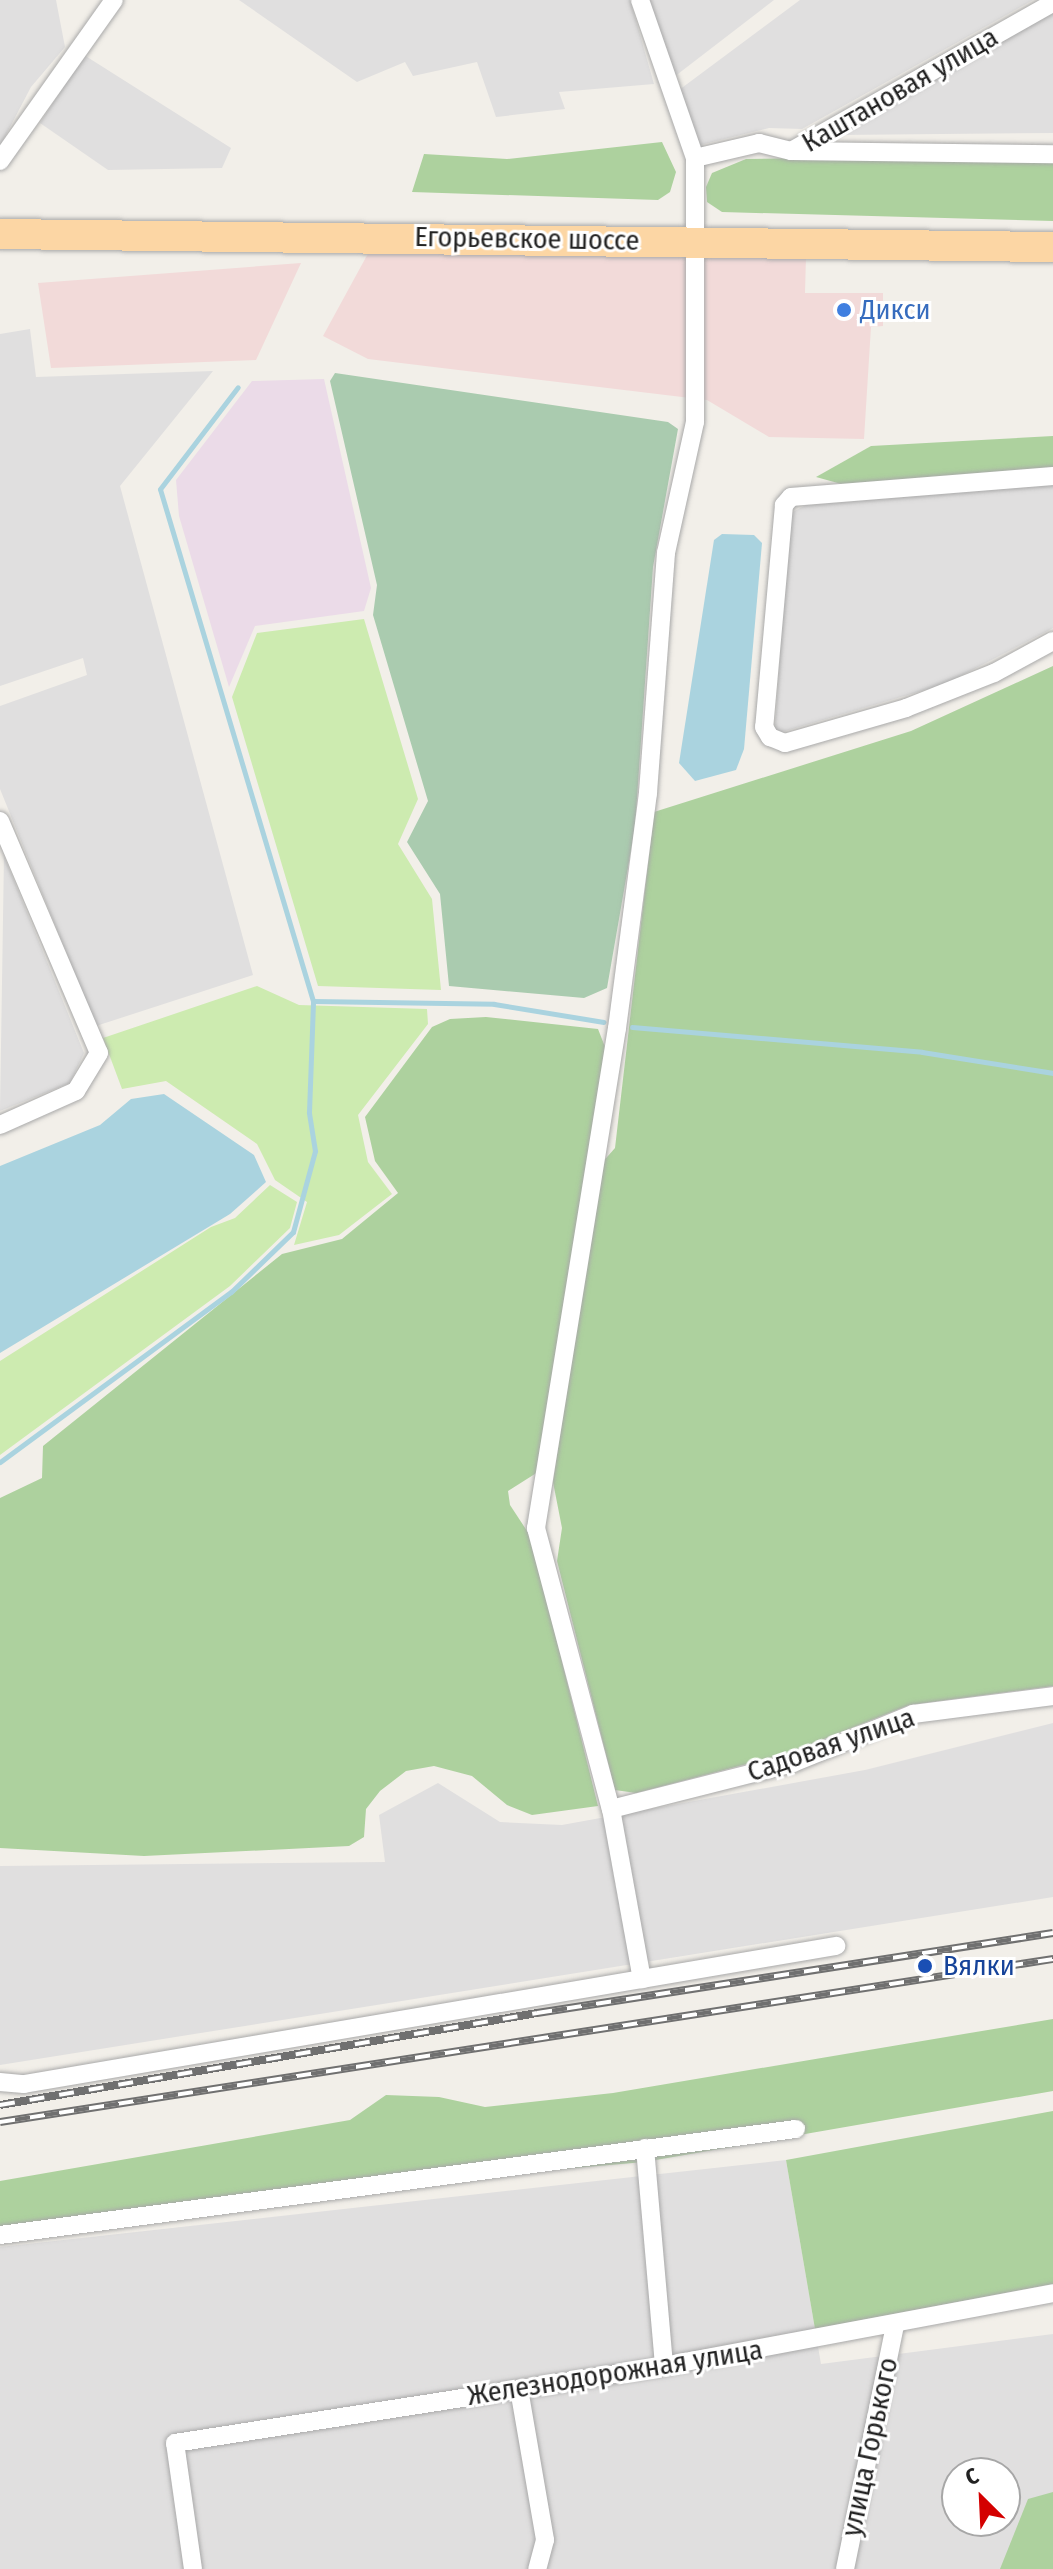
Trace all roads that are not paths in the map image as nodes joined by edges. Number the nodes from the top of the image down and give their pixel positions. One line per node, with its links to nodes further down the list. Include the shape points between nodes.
1 (114, 0): 7 (street)
2 (640, 0): 6 (street)
3 (1053, 3): 4 (street, Каштановая улица)
4 (791, 151): 5 (street); 6 (street, Каштановая улица, via 759,143)
5 (1053, 154)
6 (695, 158): 9 (street)
7 (0, 161)
8 (0, 234): 9 (main road, Егорьевское шоссе)
9 (698, 241): 10 (main road, Егорьевское шоссе); 17 (street, via 695,422 666,553 648,793 617,1028 536,1528)
10 (1053, 247)
11 (1053, 476): 12 (street, via 791,497 784,505 764,727 770,737 785,743 906,708 994,673)
12 (1053, 641)
13 (0, 821): 14 (street)
14 (4, 843): 15 (street, via 99,1053 76,1091)
15 (0, 1125)
16 (1053, 1696): 17 (street, Садовая улица, via 913,1714 793,1763)
17 (611, 1809): 19 (street)
18 (836, 1946): 19 (street)
19 (642, 1979): 20 (street, via 24,2084)
20 (0, 2082)
21 (796, 2129): 22 (street)
22 (645, 2148): 23 (street, via 153,2219); 26 (street)
23 (0, 2235)
24 (1053, 2293): 25 (street, Железнодорожная улица)
25 (895, 2325): 26 (street, Железнодорожная улица); 30 (street, улица Горького)
26 (664, 2366): 27 (street, Железнодорожная улица)
27 (519, 2389): 28 (street, Железнодорожная улица, via 175,2443); 29 (street, via 545,2540)
28 (193, 2569)
29 (537, 2569)
30 (845, 2569)

